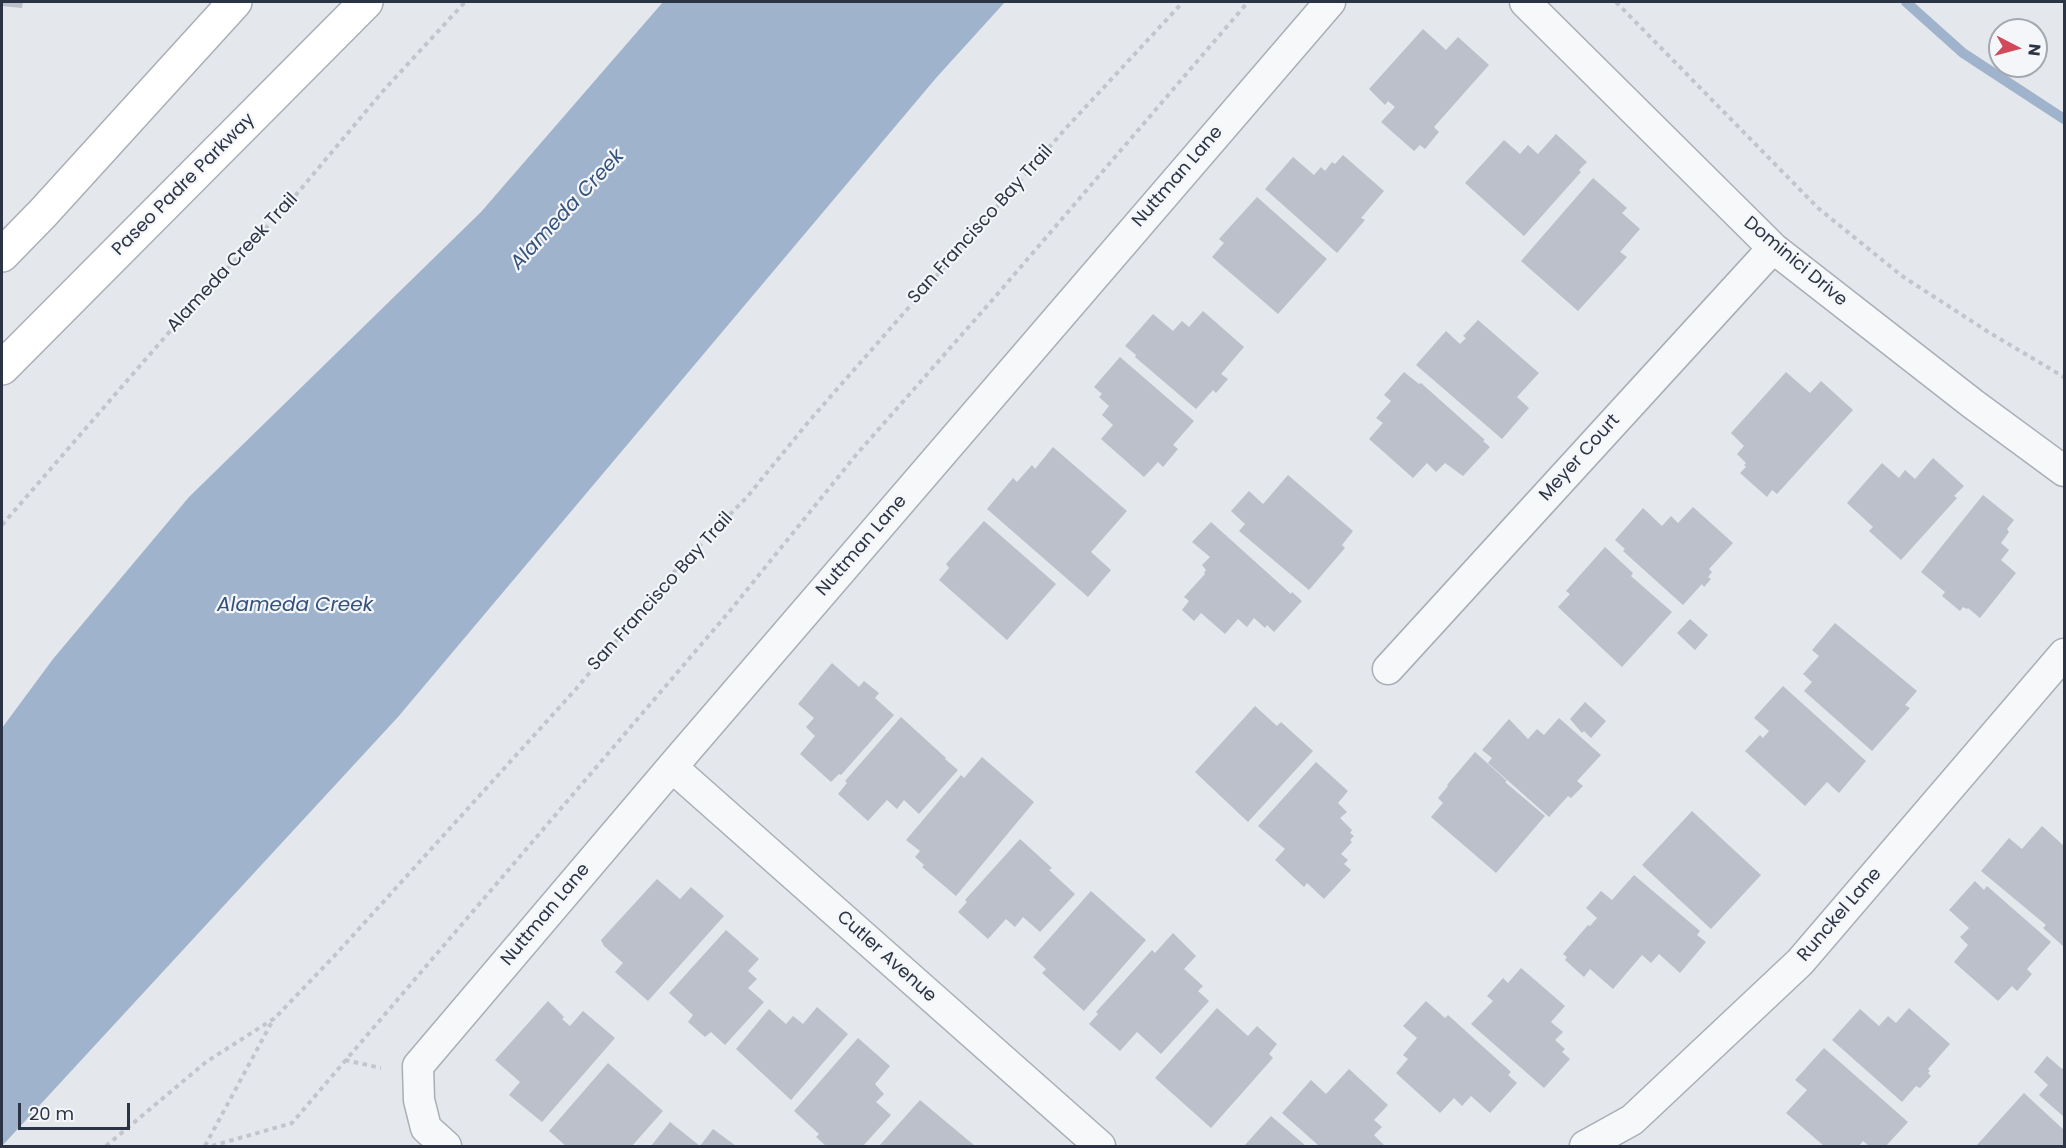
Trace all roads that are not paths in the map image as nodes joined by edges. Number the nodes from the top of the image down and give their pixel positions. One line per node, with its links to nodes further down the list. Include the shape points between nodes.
1 (235, 2): 6 (main road)
2 (366, 2): 7 (main road, Paseo Padre Parkway)
3 (1330, 2): 11 (street, Nuttman Lane)
4 (1525, 2): 5 (street, Dominici Drive)
5 (1773, 248): 8 (street, Dominici Drive); 10 (street, Meyer Court)
6 (2, 255)
7 (2, 368)
8 (2064, 471)
9 (2064, 654): 14 (street, Runckel Lane, via 1800,962 1632,1120)
10 (1388, 669)
11 (672, 767): 12 (street, Nuttman Lane, via 418,1066 419,1100 426,1128); 13 (street, Cutler Avenue)
12 (446, 1146)
13 (1100, 1146)
14 (1585, 1146)

